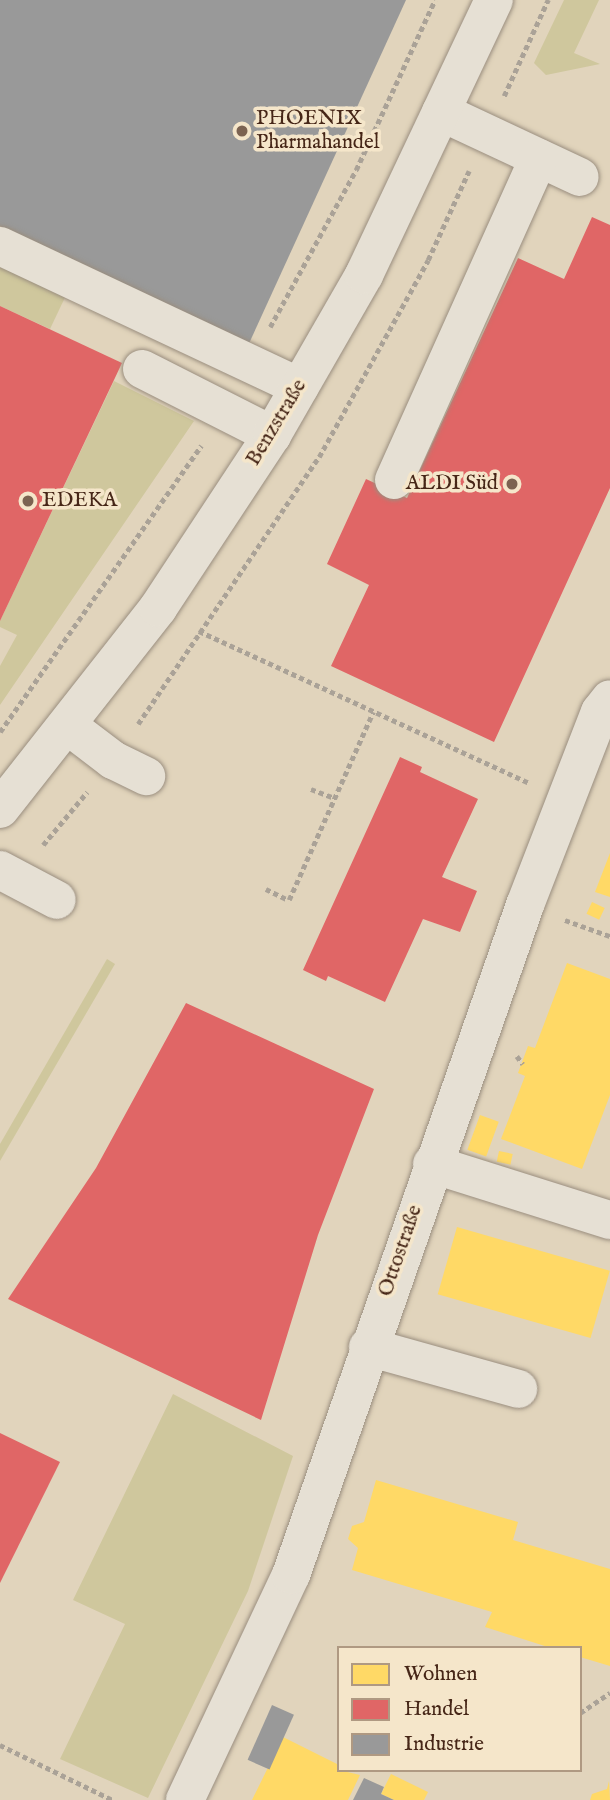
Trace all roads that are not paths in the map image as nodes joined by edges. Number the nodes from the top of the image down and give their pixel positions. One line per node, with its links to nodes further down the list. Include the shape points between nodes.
1 (494, 0): 2 (street, Benzstraße)
2 (441, 112): 3 (street); 7 (street, Benzstraße, via 364,275)
3 (539, 158): 4 (street); 9 (street)
4 (580, 177)
5 (0, 246): 7 (street)
6 (142, 369): 8 (street)
7 (300, 387): 8 (street, Benzstraße)
8 (272, 435): 11 (street, Benzstraße, via 158,608)
9 (394, 480)
10 (610, 699): 16 (street, Ottostraße, via 600,712 566,800)
11 (67, 725): 12 (street, via 113,760); 13 (street, Benzstraße)
12 (146, 776)
13 (7, 788)
14 (0, 870): 15 (street)
15 (57, 900)
16 (432, 1164): 17 (street); 18 (street, Ottostraße)
17 (610, 1220)
18 (368, 1347): 19 (street); 20 (street, Ottostraße, via 291,1575)
19 (518, 1389)
20 (185, 1800)

